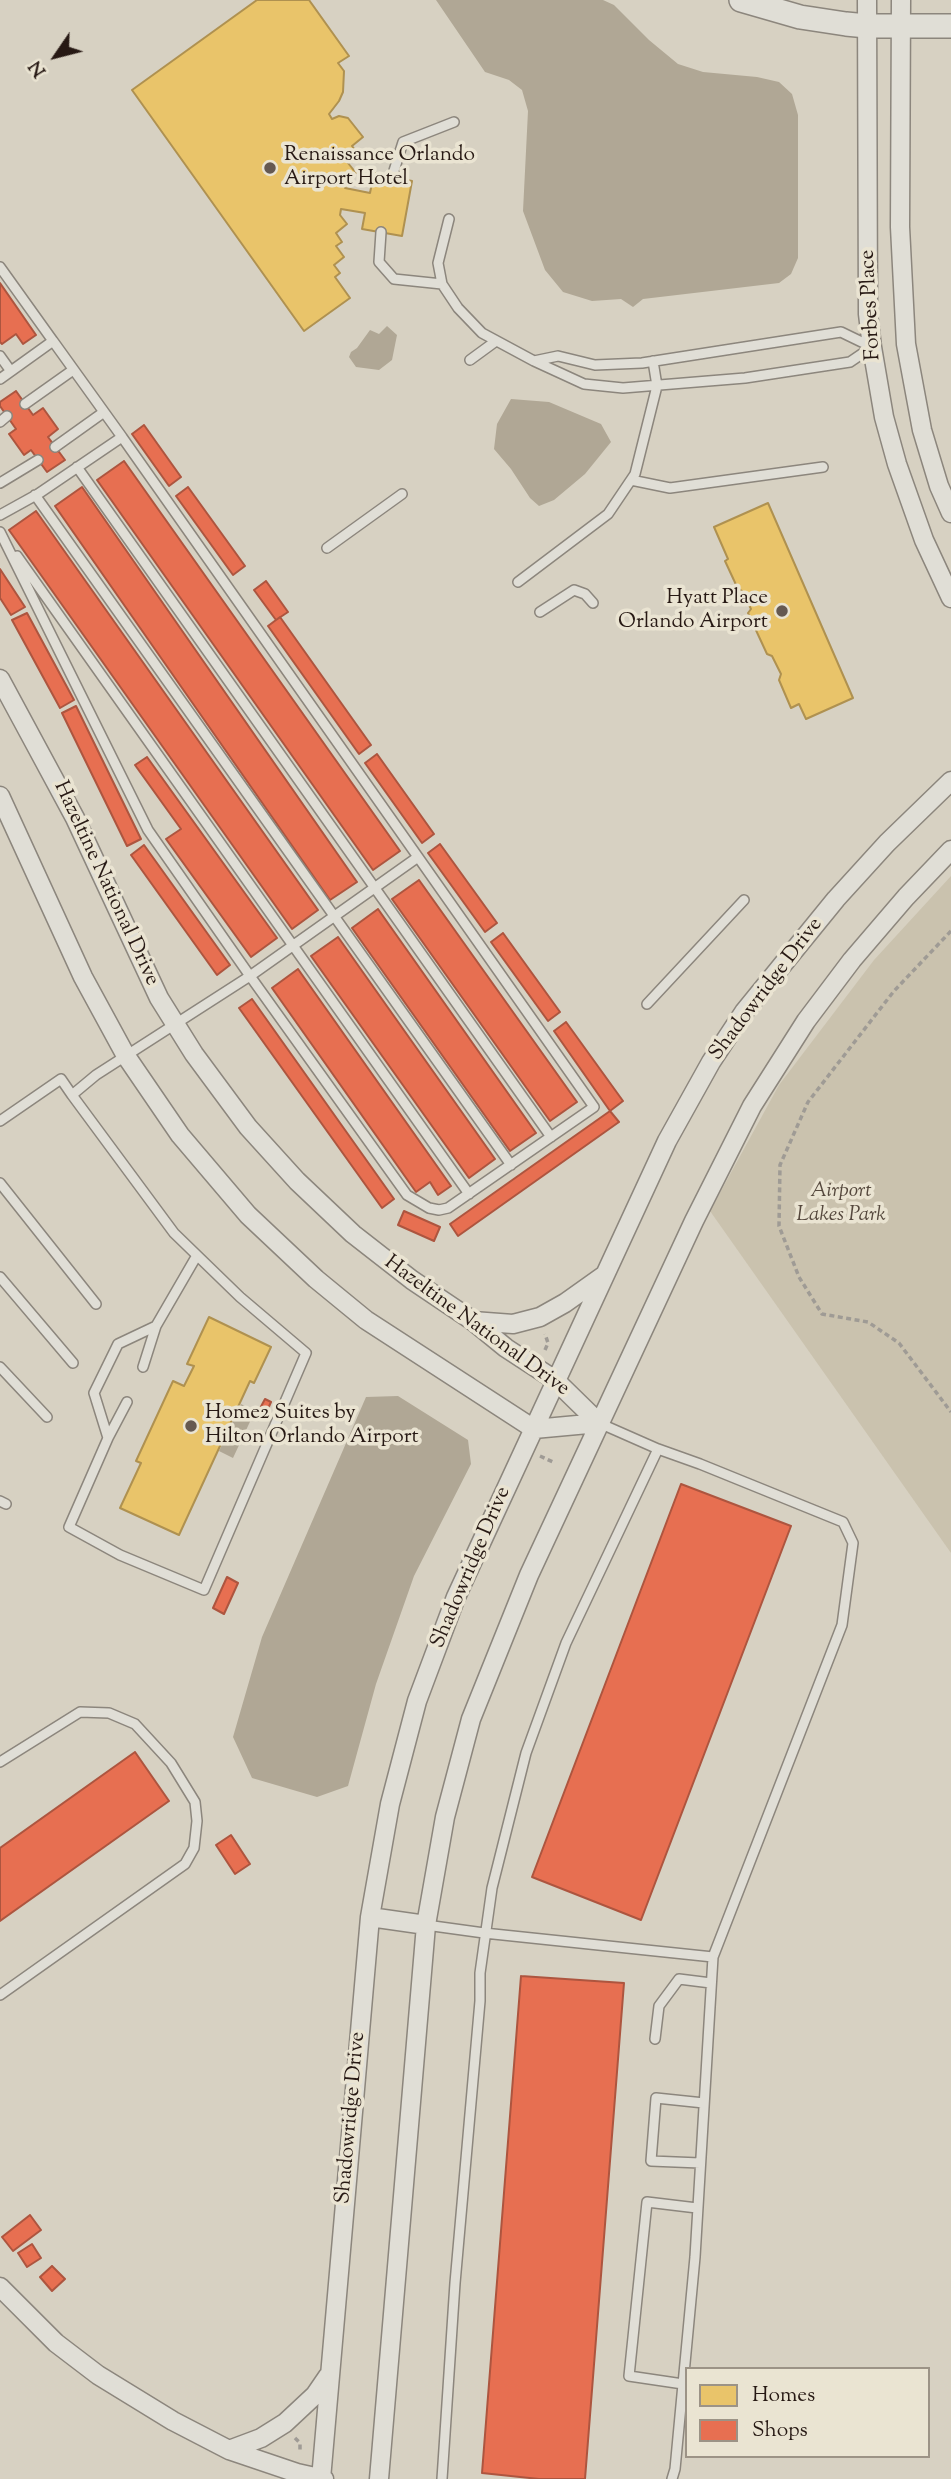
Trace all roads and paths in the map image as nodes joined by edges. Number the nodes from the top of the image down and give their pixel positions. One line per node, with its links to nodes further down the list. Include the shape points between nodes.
1 (741, 0): 4 (street, via 800,17)
2 (867, 0): 4 (street, Forbes Place)
3 (901, 0): 6 (street, Forbes Place)
4 (867, 26): 6 (street); 15 (street, Forbes Place)
5 (951, 26): 6 (street)
6 (900, 27): 35 (street, Forbes Place, via 900,227 906,344 922,430)
7 (454, 122): 8 (lane, via 403,142)
8 (392, 177)
9 (449, 219): 12 (lane, via 438,263)
10 (381, 232): 12 (lane, via 379,262 394,279)
11 (0, 267): 13 (lane)
12 (442, 284): 14 (lane, via 482,333)
13 (53, 341): 20 (lane); 21 (lane)
14 (496, 341): 17 (lane); 18 (lane)
15 (872, 347): 19 (lane, via 841,332); 23 (lane, via 850,362); 40 (street, Forbes Place, via 897,464 928,551)
16 (0, 356): 20 (lane)
17 (470, 360)
18 (534, 361): 19 (lane, via 558,356 595,365); 23 (lane, via 584,384)
19 (653, 361): 23 (lane)
20 (10, 370): 22 (lane)
21 (74, 370): 24 (lane); 25 (lane)
22 (0, 379)
23 (657, 386): 31 (lane)
24 (25, 404)
25 (104, 412): 26 (lane); 27 (lane)
26 (122, 437): 29 (lane); 47 (lane)
27 (55, 447)
28 (38, 460): 32 (lane)
29 (77, 467): 34 (lane); 48 (lane)
30 (823, 467): 31 (lane, via 670,488)
31 (631, 480): 39 (lane, via 608,514)
32 (0, 483)
33 (402, 494): 38 (lane)
34 (35, 495): 36 (lane); 50 (lane)
35 (951, 513)
36 (0, 515)
37 (0, 532): 52 (lane); 53 (lane, via 148,830)
38 (327, 548)
39 (518, 582)
40 (951, 598)
41 (593, 603): 42 (lane, via 574,590)
42 (540, 612)
43 (0, 679): 55 (street, Hazeltine National Drive, via 75,818 143,968)
44 (951, 782): 64 (street, Shadowridge Drive, via 845,889 744,1012 681,1116)
45 (0, 796): 56 (street, via 83,977)
46 (951, 850): 78 (street, via 852,960 769,1077 717,1173)
47 (418, 858): 48 (lane); 59 (lane, via 594,1107)
48 (375, 888): 50 (lane); 59 (lane)
49 (744, 900): 54 (lane)
50 (335, 916): 52 (lane); 60 (lane)
51 (951, 931): 76 (path, via 894,991 808,1102 780,1165 779,1226 799,1277 822,1314 868,1322 899,1343)
52 (293, 946): 53 (lane); 62 (lane)
53 (250, 976): 55 (lane); 62 (lane, via 407,1195 417,1204 439,1210 449,1209)
54 (647, 1004)
55 (174, 1024): 56 (lane); 67 (street, Hazeltine National Drive, via 248,1127 326,1211 385,1260)
56 (126, 1056): 57 (lane); 79 (street, via 203,1164 293,1259 366,1320)
57 (72, 1095): 58 (lane, via 61,1079); 63 (lane)
58 (0, 1121)
59 (551, 1137): 60 (lane)
60 (511, 1165): 62 (lane)
61 (0, 1183): 66 (lane)
62 (469, 1194)
63 (196, 1257): 68 (lane); 80 (lane, via 306,1353 204,1590 120,1555 69,1527)
64 (605, 1274): 67 (street, via 540,1317 513,1324); 74 (street, Shadowridge Drive)
65 (0, 1277): 71 (lane)
66 (96, 1304)
67 (473, 1321): 74 (street, Hazeltine National Drive)
68 (156, 1326): 73 (lane); 80 (lane, via 118,1344 94,1393)
69 (545, 1334): 70 (path)
70 (545, 1350)
71 (73, 1363)
72 (0, 1367): 77 (lane)
73 (143, 1367)
74 (555, 1380): 78 (street, Hazeltine National Drive); 79 (street, Shadowridge Drive)
75 (127, 1402): 80 (lane)
76 (951, 1412)
77 (47, 1417)
78 (599, 1423): 79 (street, Hazeltine National Drive); 81 (lane); 86 (street, via 519,1598 471,1719 445,1817)
79 (534, 1429): 85 (street, Shadowridge Drive, via 456,1597 417,1701 390,1804)
80 (107, 1438)
81 (657, 1449): 87 (lane, via 566,1643 526,1753); 88 (lane, via 843,1522 853,1543 842,1625)
82 (538, 1455): 83 (path)
83 (555, 1463)
84 (0, 1762): 90 (lane, via 80,1712 109,1713 135,1724 171,1763 195,1802 197,1821 194,1848 185,1864)
85 (370, 1917): 86 (street); 96 (street, Shadowridge Drive)
86 (426, 1925): 87 (lane); 102 (street)
87 (484, 1933): 88 (lane); 103 (lane)
88 (713, 1956): 89 (lane)
89 (711, 1983): 91 (lane, via 678,1979 659,2006); 92 (lane)
90 (0, 1995)
91 (655, 2039)
92 (704, 2103): 93 (lane); 93 (lane, via 656,2098 651,2161)
93 (700, 2163): 94 (lane)
94 (697, 2208): 97 (lane); 97 (lane, via 647,2202 629,2376)
95 (0, 2287): 99 (street, via 56,2343 98,2375)
96 (330, 2373): 99 (street, via 315,2395 285,2423); 101 (street, Shadowridge Drive)
97 (682, 2385): 104 (lane)
98 (294, 2436): 100 (path)
99 (229, 2450): 101 (street)
100 (300, 2450)
101 (322, 2479)
102 (379, 2479)
103 (442, 2479)
104 (671, 2479)

